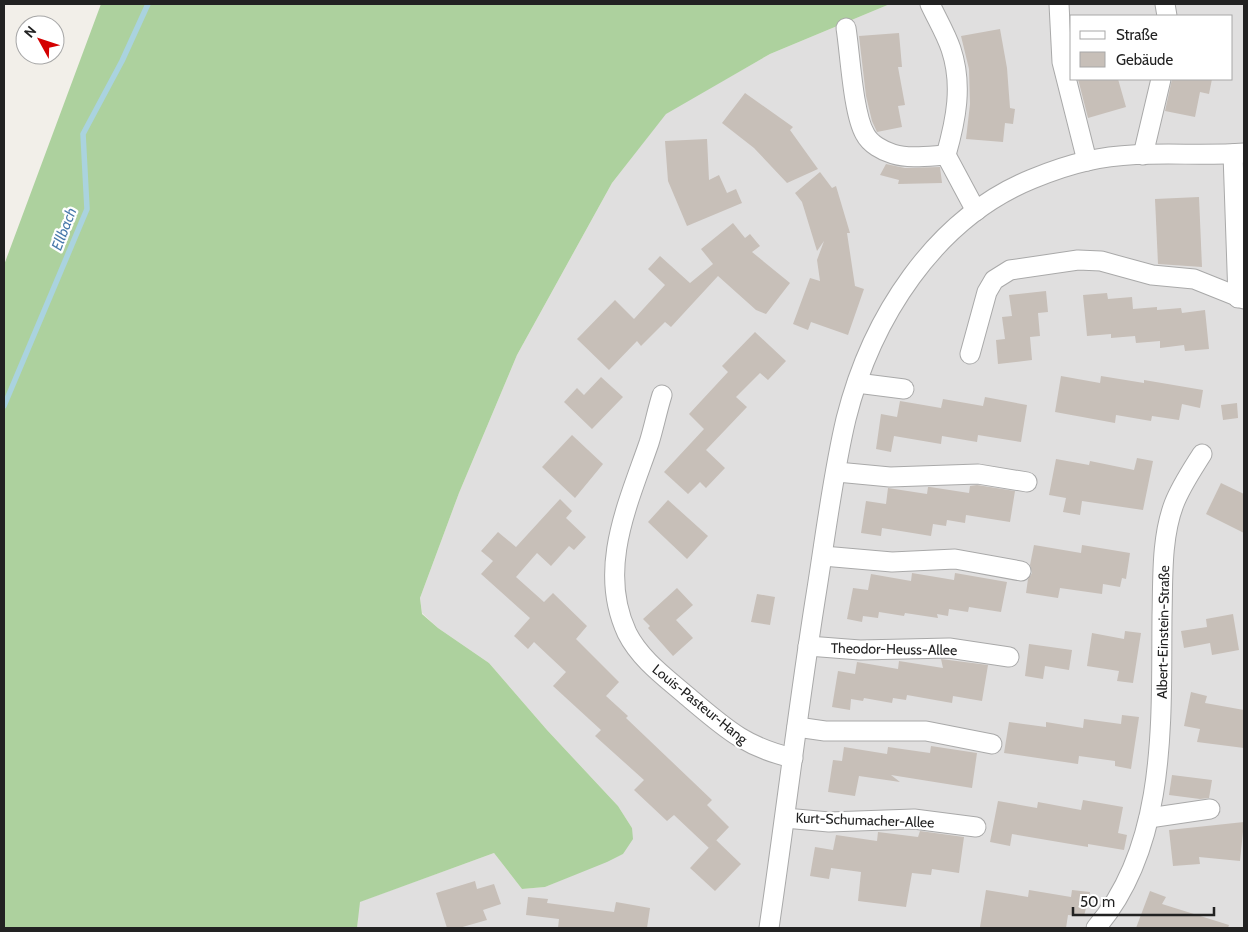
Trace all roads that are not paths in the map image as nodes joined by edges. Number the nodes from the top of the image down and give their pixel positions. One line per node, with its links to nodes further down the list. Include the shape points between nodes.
1 (930, 4): 6 (street, via 951,49 958,83 955,122)
2 (1059, 4): 8 (street, via 1062,62)
3 (846, 28): 6 (street, via 854,89 865,134 884,151 895,155)
4 (1161, 80): 7 (street)
5 (1238, 154): 7 (street); 10 (street)
6 (946, 155): 9 (street)
7 (1143, 155): 8 (street)
8 (1087, 161): 9 (street, via 1031,179)
9 (976, 211): 12 (street, via 932,250 907,283 887,315)
10 (1241, 299): 11 (street, via 1194,279 1152,275 1101,262 1078,260 1010,270 994,280 987,292)
11 (970, 354)
12 (857, 382): 13 (street); 16 (street)
13 (904, 389)
14 (662, 395): 24 (street, Louis-Pasteur-Hang, via 615,551 618,609 628,634 659,672 734,735 761,750)
15 (1202, 454): 27 (street, Albert-Einstein-Straße, via 1174,504 1165,546 1161,718)
16 (837, 472): 17 (street, via 890,477 978,474); 18 (street)
17 (1027, 482)
18 (822, 556): 19 (street, via 892,562 955,559); 20 (street)
19 (1021, 571)
20 (808, 646): 21 (street, Theodor-Heuss-Allee, via 860,650 949,648); 22 (street)
21 (1009, 657)
22 (797, 727): 23 (street, via 826,731 926,731); 24 (street)
23 (992, 744)
24 (793, 758): 26 (street, Kurt-Schumacher-Allee)
25 (1210, 808): 27 (street)
26 (785, 818): 28 (street, Kurt-Schumacher-Allee, via 829,822 914,819); 29 (street, Kurt-Schumacher-Allee)
27 (1149, 818): 30 (street, Albert-Einstein-Straße, via 1123,888 1108,915)
28 (976, 827)
29 (769, 928)
30 (1096, 928)

